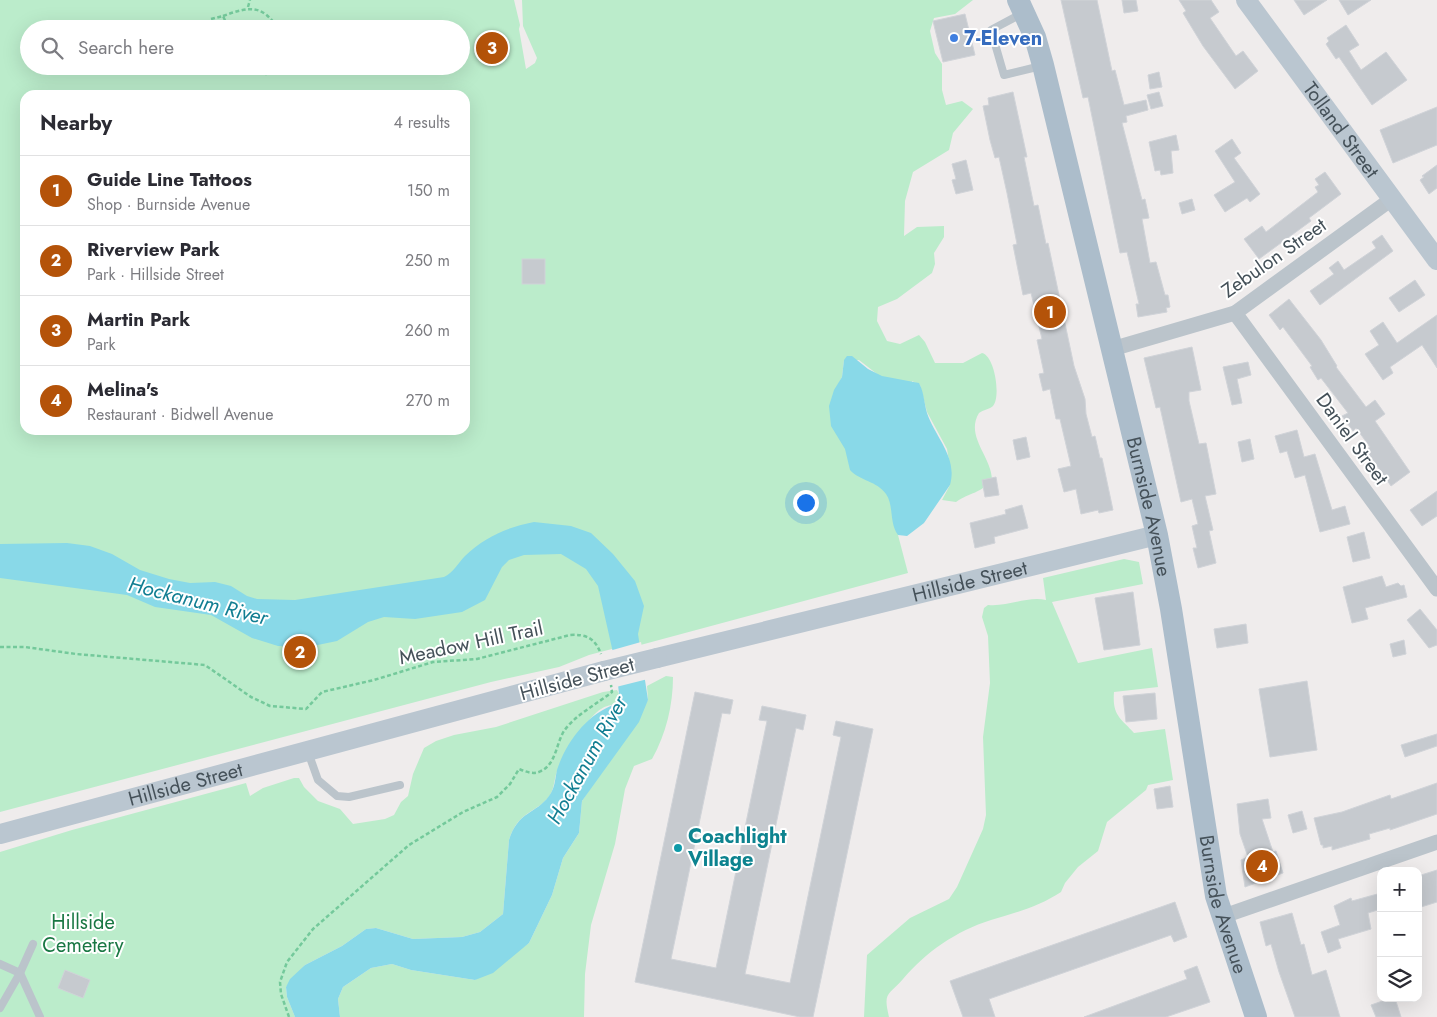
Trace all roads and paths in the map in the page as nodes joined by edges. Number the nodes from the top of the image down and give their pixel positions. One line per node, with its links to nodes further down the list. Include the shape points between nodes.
1 (250, 0): 4 (path)
2 (1246, 0): 10 (main road, Tolland Street)
3 (1022, 6): 9 (main road, Burnside Avenue); 9 (lane, via 991,30 1004,75)
4 (248, 7): 5 (path); 8 (path)
5 (223, 16): 6 (path); 7 (path)
6 (211, 19)
7 (225, 20)
8 (272, 20)
9 (1043, 65): 13 (main road, Burnside Avenue)
10 (1393, 198): 11 (main road, Tolland Street); 12 (street, Zebulon Street)
11 (1437, 260)
12 (1235, 313): 13 (street, Zebulon Street); 15 (street, Daniel Street)
13 (1112, 349): 14 (main road, Burnside Avenue)
14 (1156, 535): 17 (main road, Hillside Street, bridge, via 657,658); 22 (main road, Burnside Avenue)
15 (1437, 589)
16 (0, 647): 17 (path, Meadow Hill Trail, via 205,665 270,706 306,709 322,692 433,662 477,658 570,635 584,634 591,638)
17 (604, 666): 18 (main road, Hillside Street); 28 (path, via 612,692 572,722 544,770 535,774 519,769 497,797 463,812 409,845 313,929 287,962 280,982)
18 (307, 750): 19 (lane, via 318,780 337,796 349,797); 20 (main road, Hillside Street)
19 (400, 785)
20 (0, 834)
21 (1437, 842): 22 (street)
22 (1221, 917): 29 (main road, Burnside Avenue)
23 (33, 944): 25 (lane)
24 (0, 964): 25 (lane)
25 (20, 974): 26 (lane); 27 (lane)
26 (0, 1008)
27 (40, 1017)
28 (289, 1017)
29 (1256, 1017)

